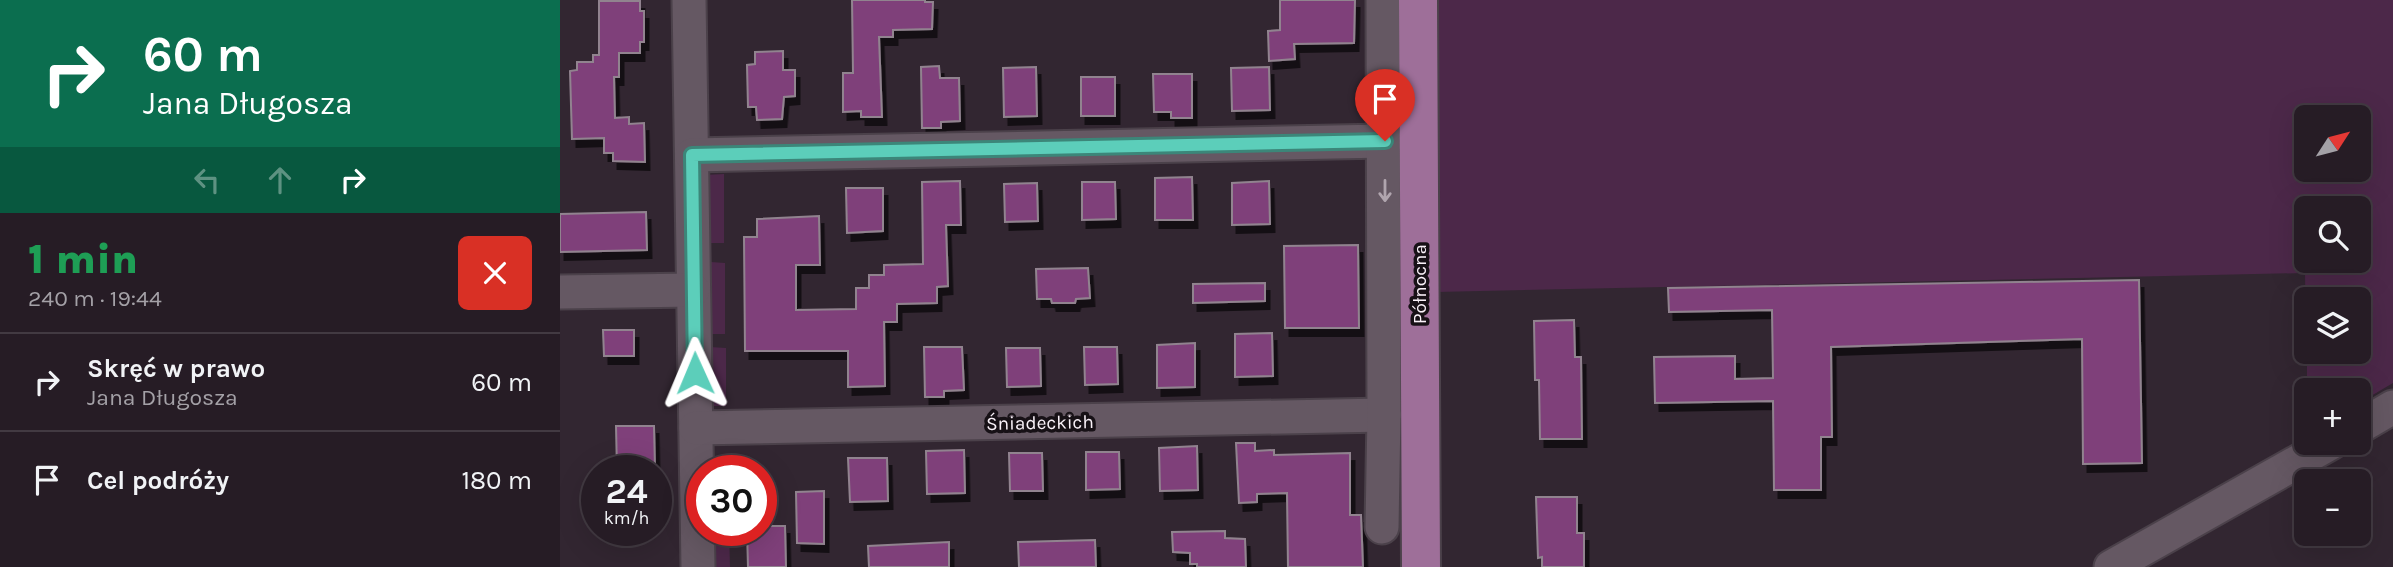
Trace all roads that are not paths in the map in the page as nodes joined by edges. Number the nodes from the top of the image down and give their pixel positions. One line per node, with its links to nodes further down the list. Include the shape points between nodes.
1 (689, 0): 5 (street)
2 (1383, 0): 4 (street, Północna)
3 (1418, 0): 15 (main road, Północna)
4 (1385, 141): 5 (street); 9 (street, Północna, one-way to 9)
5 (692, 155): 6 (street)
6 (693, 290): 7 (street); 11 (street)
7 (560, 292)
8 (2393, 407): 10 (street)
9 (1384, 415): 11 (street, Śniadeckich); 13 (street, Północna)
10 (2371, 420)
11 (696, 429): 14 (street)
12 (2310, 455): 16 (street)
13 (1382, 527)
14 (698, 567)
15 (1421, 567)
16 (2111, 567)

